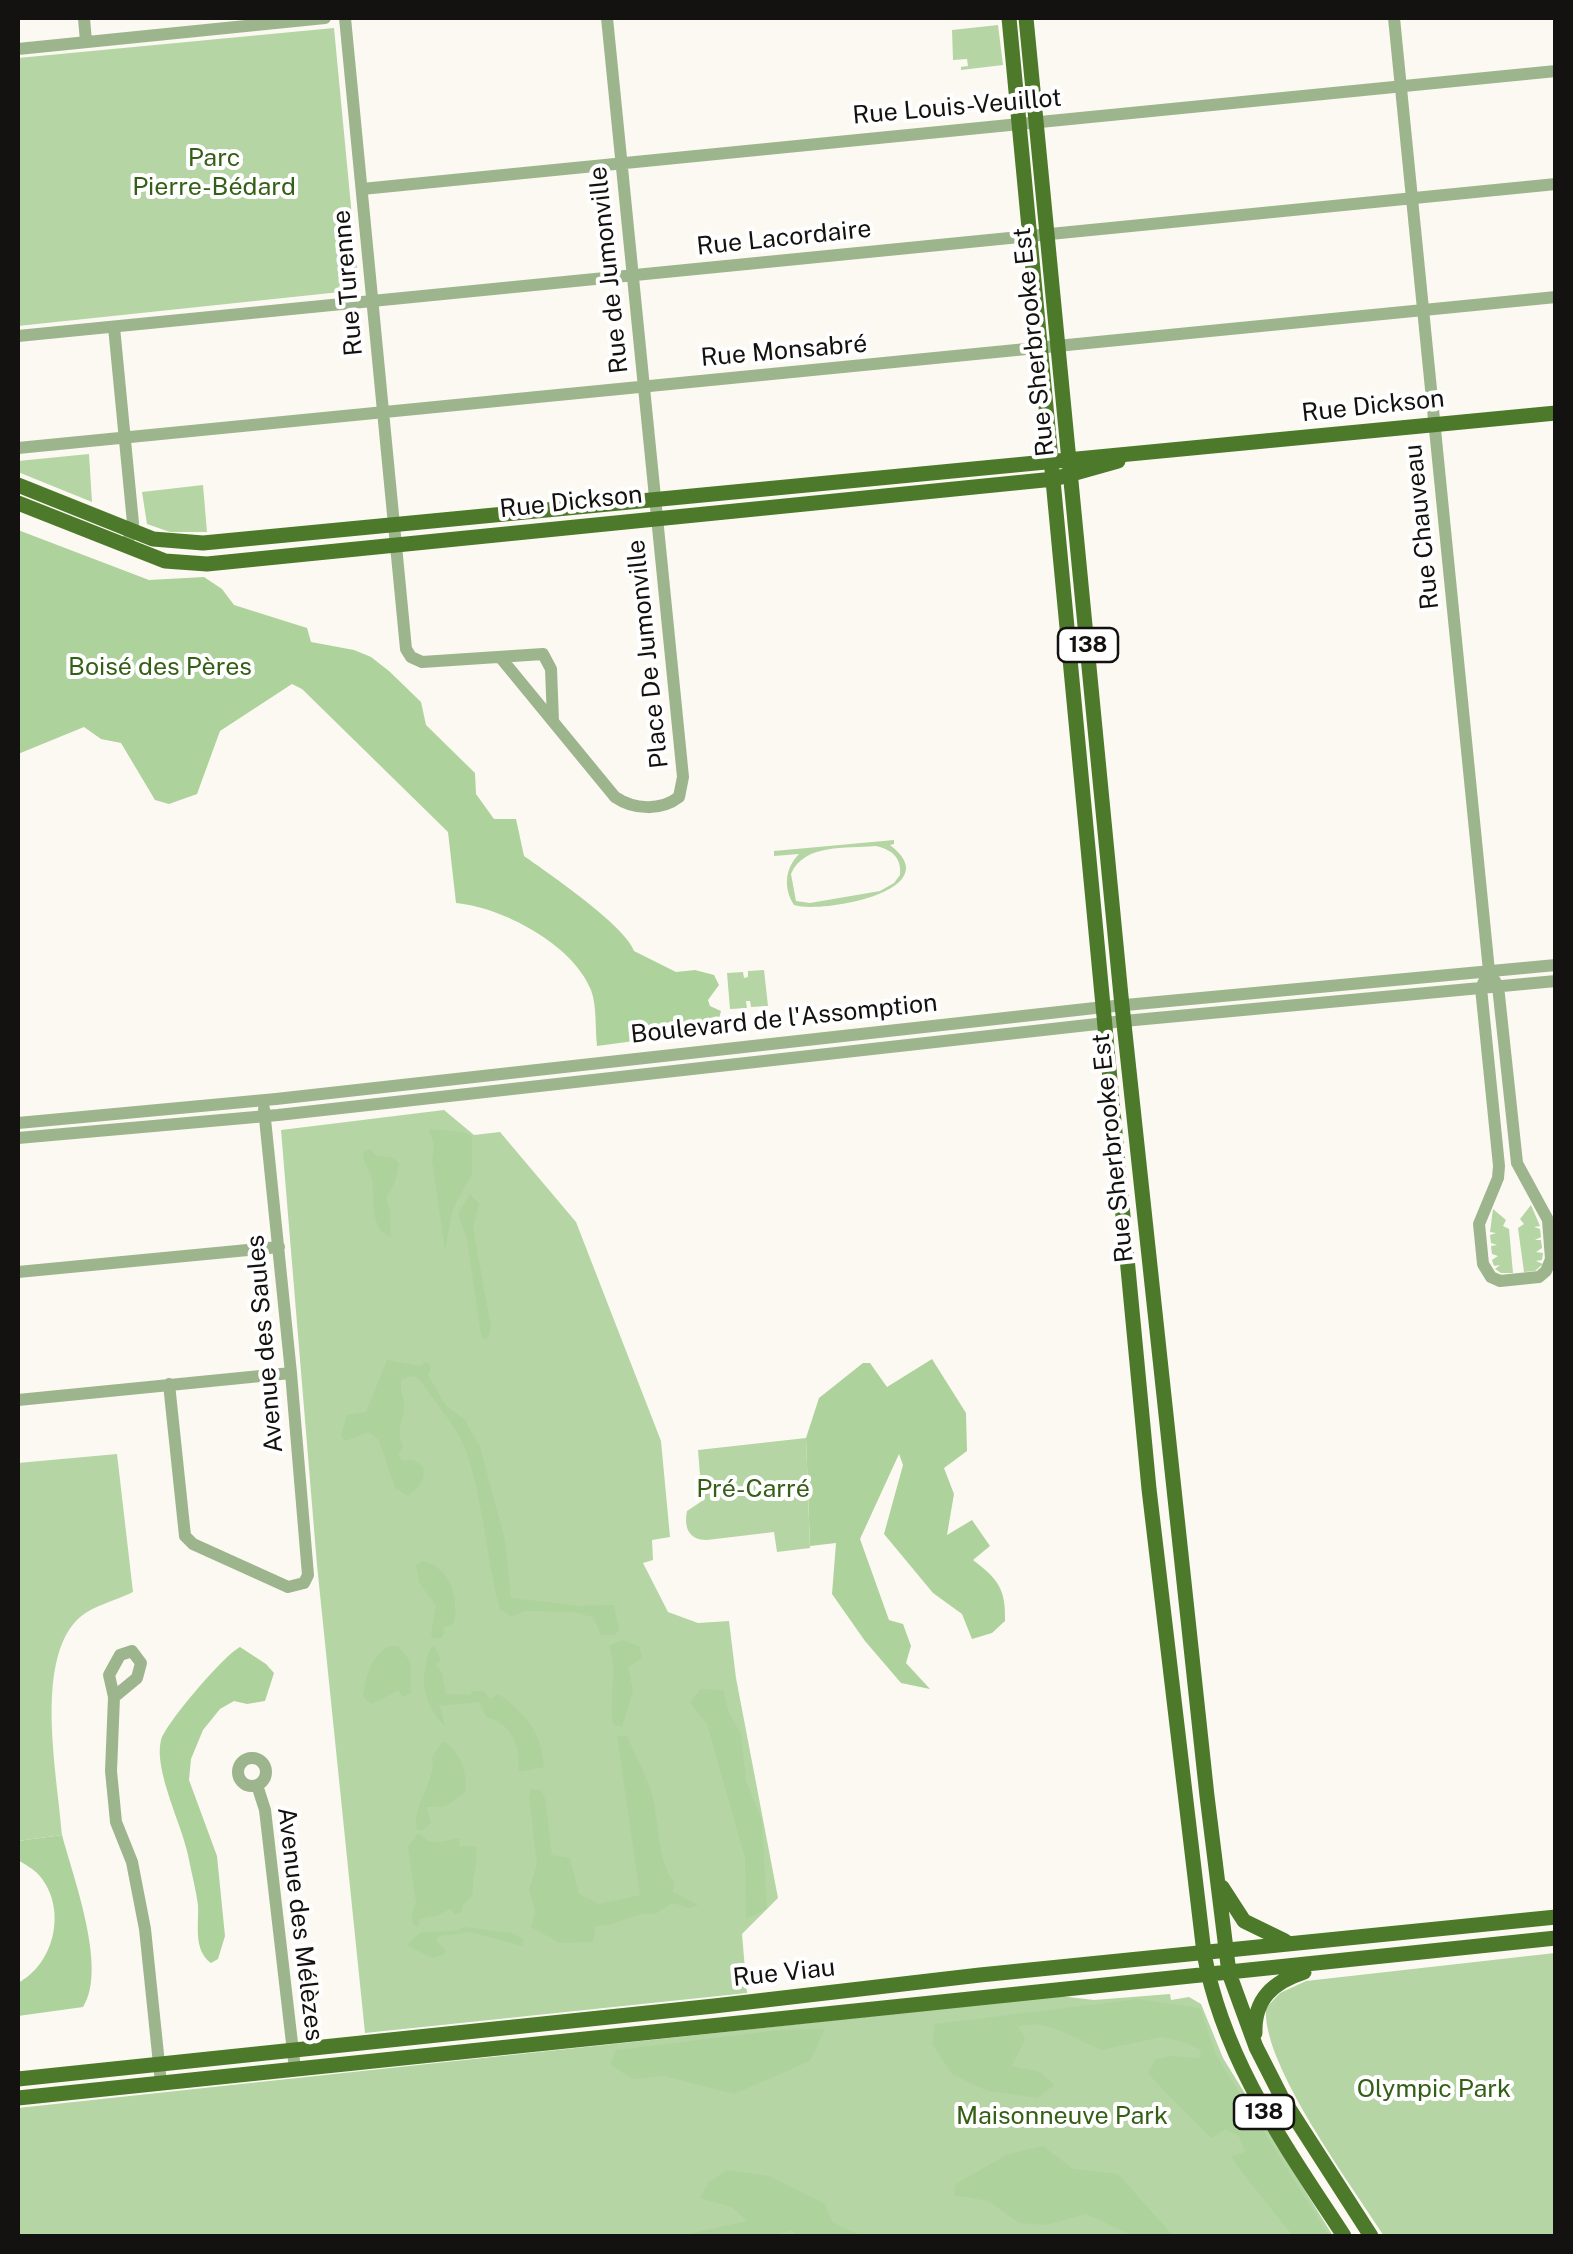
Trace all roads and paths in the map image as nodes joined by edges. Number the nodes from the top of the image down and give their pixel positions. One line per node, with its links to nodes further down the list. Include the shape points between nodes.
1 (84, 18): 8 (street)
2 (326, 18): 8 (street)
3 (345, 18): 16 (street, Rue Turenne)
4 (607, 18): 14 (street, Rue de Jumonville)
5 (1009, 18): 13 (main road, Rue Sherbrooke Est / 138)
6 (1026, 18): 12 (main road, Rue Sherbrooke Est / 138)
7 (1394, 18): 11 (street, Rue Chauveau)
8 (86, 42): 9 (street)
9 (18, 49)
10 (1556, 71): 11 (street, Rue Louis-Veuillot)
11 (1400, 87): 12 (street, Rue Louis-Veuillot); 17 (street, Rue Chauveau)
12 (1038, 122): 13 (street, Rue Louis-Veuillot); 18 (main road, Rue Sherbrooke Est / 138)
13 (1019, 124): 14 (street, Rue Louis-Veuillot); 19 (main road, Rue Sherbrooke Est / 138)
14 (621, 163): 16 (street, Rue Louis-Veuillot); 20 (street, Rue de Jumonville)
15 (1556, 184): 17 (street, Rue Lacordaire)
16 (362, 188): 22 (street, Rue Turenne)
17 (1412, 197): 18 (street, Rue Lacordaire); 23 (street, Rue Chauveau)
18 (1048, 234): 19 (street, Rue Lacordaire); 26 (main road, Rue Sherbrooke Est / 138)
19 (1030, 236): 20 (street, Rue Lacordaire); 27 (main road, Rue Sherbrooke Est / 138)
20 (632, 276): 22 (street, Rue Lacordaire); 28 (street, Rue de Jumonville)
21 (1556, 297): 23 (street, Rue Monsabré)
22 (372, 301): 24 (street, Rue Lacordaire); 29 (street, Rue Turenne)
23 (1423, 310): 26 (street, Rue Monsabré); 31 (street, Rue Chauveau)
24 (114, 326): 25 (street, Rue Lacordaire); 32 (street)
25 (18, 336)
26 (1060, 346): 27 (street, Rue Monsabré); 35 (main road, Rue Sherbrooke Est / 138)
27 (1041, 349): 28 (street, Rue Monsabré); 36 (main road, Rue Sherbrooke Est / 138)
28 (643, 387): 29 (street, Rue Monsabré); 40 (street, Rue de Jumonville)
29 (384, 412): 32 (street, Rue Monsabré); 43 (street, Rue Turenne)
30 (1556, 413): 31 (main road, Rue Dickson)
31 (1434, 425): 34 (main road, Rue Dickson); 50 (street, Rue Chauveau)
32 (125, 438): 33 (street, Rue Monsabré); 44 (street)
33 (18, 448)
34 (1136, 455): 35 (main road, Rue Dickson); 37 (main road, Rue Dickson)
35 (1070, 457): 36 (main road, Rue Dickson); 37 (main road, Rue Sherbrooke Est / 138)
36 (1052, 459): 38 (main road, Rue Sherbrooke Est / 138); 40 (main road, Rue Dickson)
37 (1072, 475): 38 (main road, Rue Dickson); 55 (main road, Rue Sherbrooke Est / 138)
38 (1054, 479): 42 (main road, Rue Dickson); 56 (main road, Rue Sherbrooke Est / 138)
39 (18, 484): 44 (main road, Rue Dickson)
40 (655, 498): 42 (street, Rue de Jumonville); 43 (main road, Rue Dickson)
41 (18, 503): 46 (main road, Rue Dickson)
42 (657, 518): 45 (main road, Rue Dickson); 48 (street, Place De Jumonville, via 683,778 679,797 669,804 626,804)
43 (395, 524): 44 (main road, Rue Dickson, via 188,544); 45 (street, Rue Turenne)
44 (132, 531): 46 (street)
45 (398, 544): 46 (main road, Rue Dickson, via 208,564 166,562); 47 (street, via 410,656 422,662)
46 (125, 548)
47 (500, 657): 48 (street, Place De Jumonville); 48 (street, via 547,658)
48 (554, 721)
49 (1556, 964): 50 (street, Boulevard de l'Assomption)
50 (1489, 972): 52 (street, Rue Chauveau); 53 (street); 54 (street, Boulevard de l'Assomption)
51 (1556, 981): 52 (street, Boulevard de l'Assomption)
52 (1498, 986): 53 (street, Boulevard de l'Assomption); 53 (street, Rue Chauveau, via 1516,1163 1546,1214 1552,1254 1539,1277 1505,1282 1484,1269 1479,1224 1499,1166)
53 (1481, 988): 57 (street, Boulevard de l'Assomption)
54 (1186, 1000): 55 (street, Boulevard de l'Assomption); 57 (street)
55 (1124, 1013): 56 (street, Boulevard de l'Assomption); 57 (street, Boulevard de l'Assomption); 67 (main road, Rue Sherbrooke Est / 138)
56 (1105, 1015): 58 (street, Boulevard de l'Assomption); 59 (street, Boulevard de l'Assomption); 68 (main road, Rue Sherbrooke Est / 138)
57 (1188, 1015)
58 (263, 1100): 59 (street, Avenue des Saules); 60 (street, Boulevard de l'Assomption)
59 (265, 1116): 61 (street, Boulevard de l'Assomption); 62 (street, Avenue des Saules)
60 (18, 1123)
61 (18, 1138)
62 (279, 1247): 63 (street); 64 (street, Avenue des Saules)
63 (18, 1272)
64 (291, 1372): 65 (street); 65 (street, Avenue des Saules, via 308,1576 288,1587 185,1536)
65 (169, 1384): 66 (street)
66 (18, 1400)
67 (1193, 1670): 68 (main road); 71 (main road, Rue Sherbrooke Est / 138)
68 (1170, 1673): 76 (main road, Rue Sherbrooke Est / 138)
69 (114, 1697): 82 (street, via 116,1822 145,1929)
70 (257, 1785): 81 (street, Avenue des Mélèzes)
71 (1218, 1876): 74 (main road, via 1244,1922); 75 (main road, Rue Sherbrooke Est / 138)
72 (1556, 1917): 74 (main road, Rue Viau)
73 (1556, 1938): 77 (main road, Rue Viau)
74 (1293, 1944): 75 (main road, Rue Viau)
75 (1225, 1950): 76 (main road, Rue Viau); 78 (main road, Rue Sherbrooke Est / 138)
76 (1204, 1953): 79 (main road, Rue Sherbrooke Est / 138); 81 (main road, Rue Viau)
77 (1331, 1963): 78 (main road, Rue Viau); 80 (main road, via 1266,1993 1256,2013)
78 (1229, 1973): 79 (main road, Rue Viau); 80 (main road, Rue Sherbrooke Est / 138)
79 (1208, 1976): 83 (main road, Rue Viau); 87 (main road, Rue Sherbrooke Est / 138, via 1245,2077)
80 (1256, 2047): 88 (main road, Rue Sherbrooke Est / 138)
81 (293, 2050): 82 (main road, Rue Viau); 83 (street, Avenue des Mélèzes)
82 (159, 2065): 84 (main road, Rue Viau); 85 (street)
83 (295, 2068): 85 (main road, Rue Viau)
84 (18, 2079)
85 (161, 2083): 86 (main road, Rue Viau)
86 (18, 2098)
87 (1344, 2236)
88 (1371, 2236)

